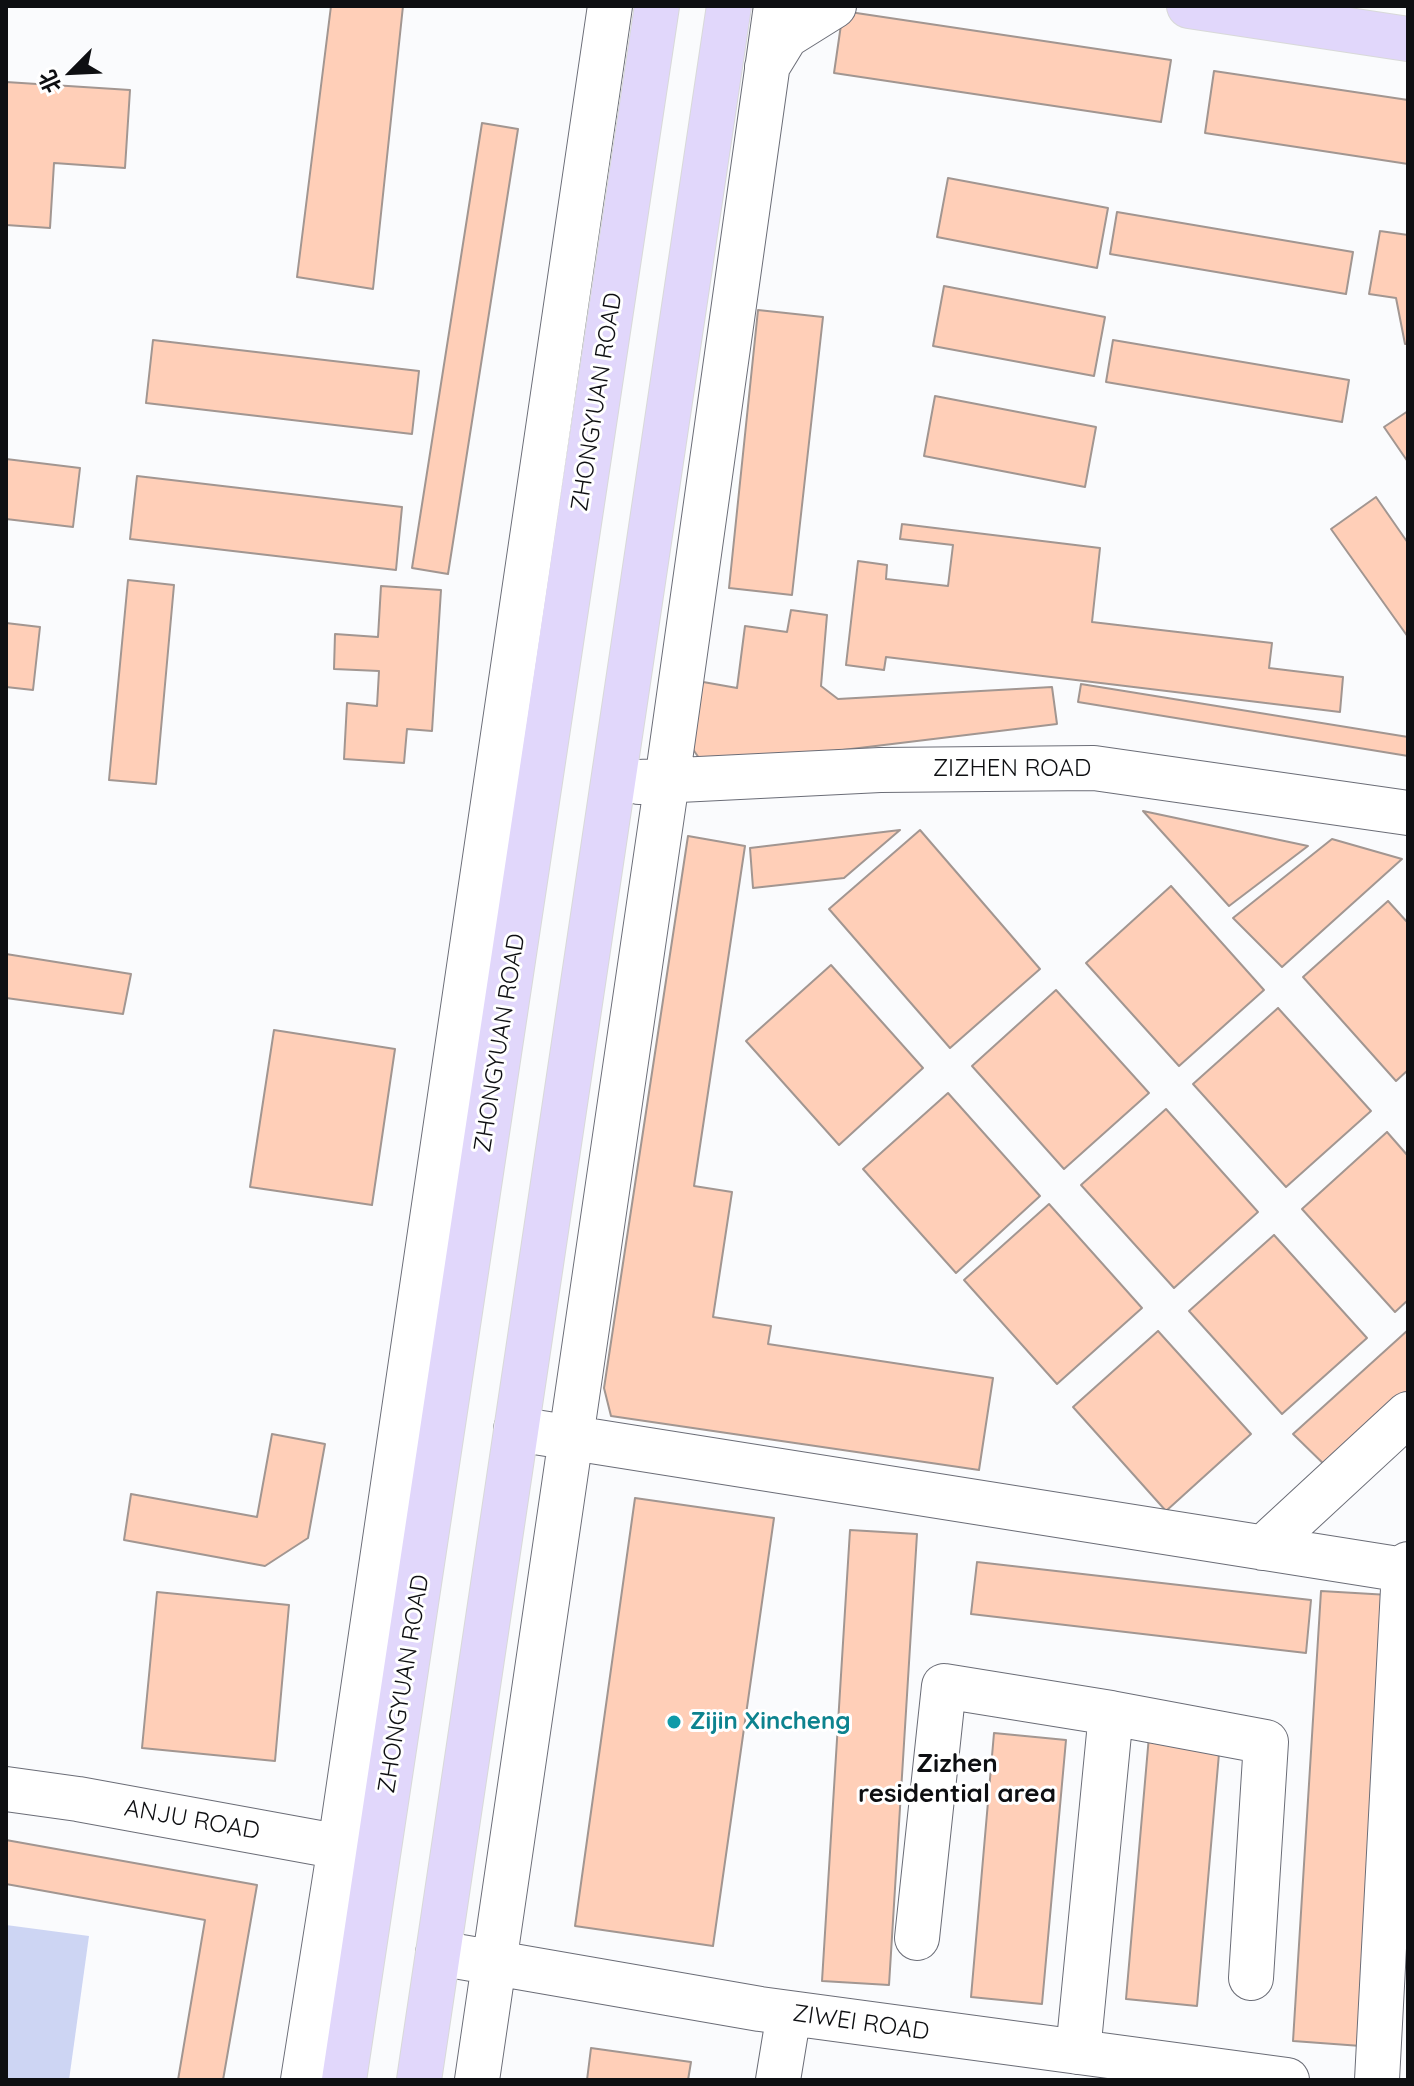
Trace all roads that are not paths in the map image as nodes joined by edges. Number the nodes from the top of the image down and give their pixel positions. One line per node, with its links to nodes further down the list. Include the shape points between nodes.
1 (657, 6): 9 (main road, ZHONGYUAN ROAD)
2 (729, 6): 10 (main road)
3 (776, 6): 8 (street)
4 (834, 6): 8 (street, via 786,36)
5 (1189, 6): 7 (main road)
6 (604, 17): 9 (street); 21 (street)
7 (1408, 39)
8 (769, 63): 10 (street); 11 (street)
9 (635, 148): 21 (main road, ZHONGYUAN ROAD)
10 (706, 159): 12 (main road)
11 (667, 781): 12 (street, ZIZHEN ROAD); 13 (street, ZIZHEN ROAD, via 880,770 1094,768); 16 (street)
12 (613, 782): 15 (main road)
13 (1408, 813)
14 (1408, 1414): 17 (street)
15 (516, 1429): 16 (street); 23 (main road)
16 (572, 1438): 17 (street); 24 (street)
17 (1263, 1548): 18 (street)
18 (1406, 1567): 34 (street)
19 (1111, 1713): 22 (street, via 944,1686); 25 (street, via 1266,1742); 27 (street)
20 (6, 1789): 21 (street, ANJU ROAD)
21 (359, 1850): 28 (street); 29 (main road, ZHONGYUAN ROAD)
22 (917, 1938)
23 (438, 1953): 24 (street, ZIWEI ROAD); 30 (main road)
24 (496, 1963): 26 (street, ZIWEI ROAD); 31 (street)
25 (1251, 1978)
26 (789, 2013): 27 (street, ZIWEI ROAD); 32 (street)
27 (1078, 2052): 33 (street, ZIWEI ROAD)
28 (303, 2080)
29 (344, 2080)
30 (419, 2080)
31 (477, 2080)
32 (778, 2080)
33 (1287, 2080)
34 (1377, 2080)

